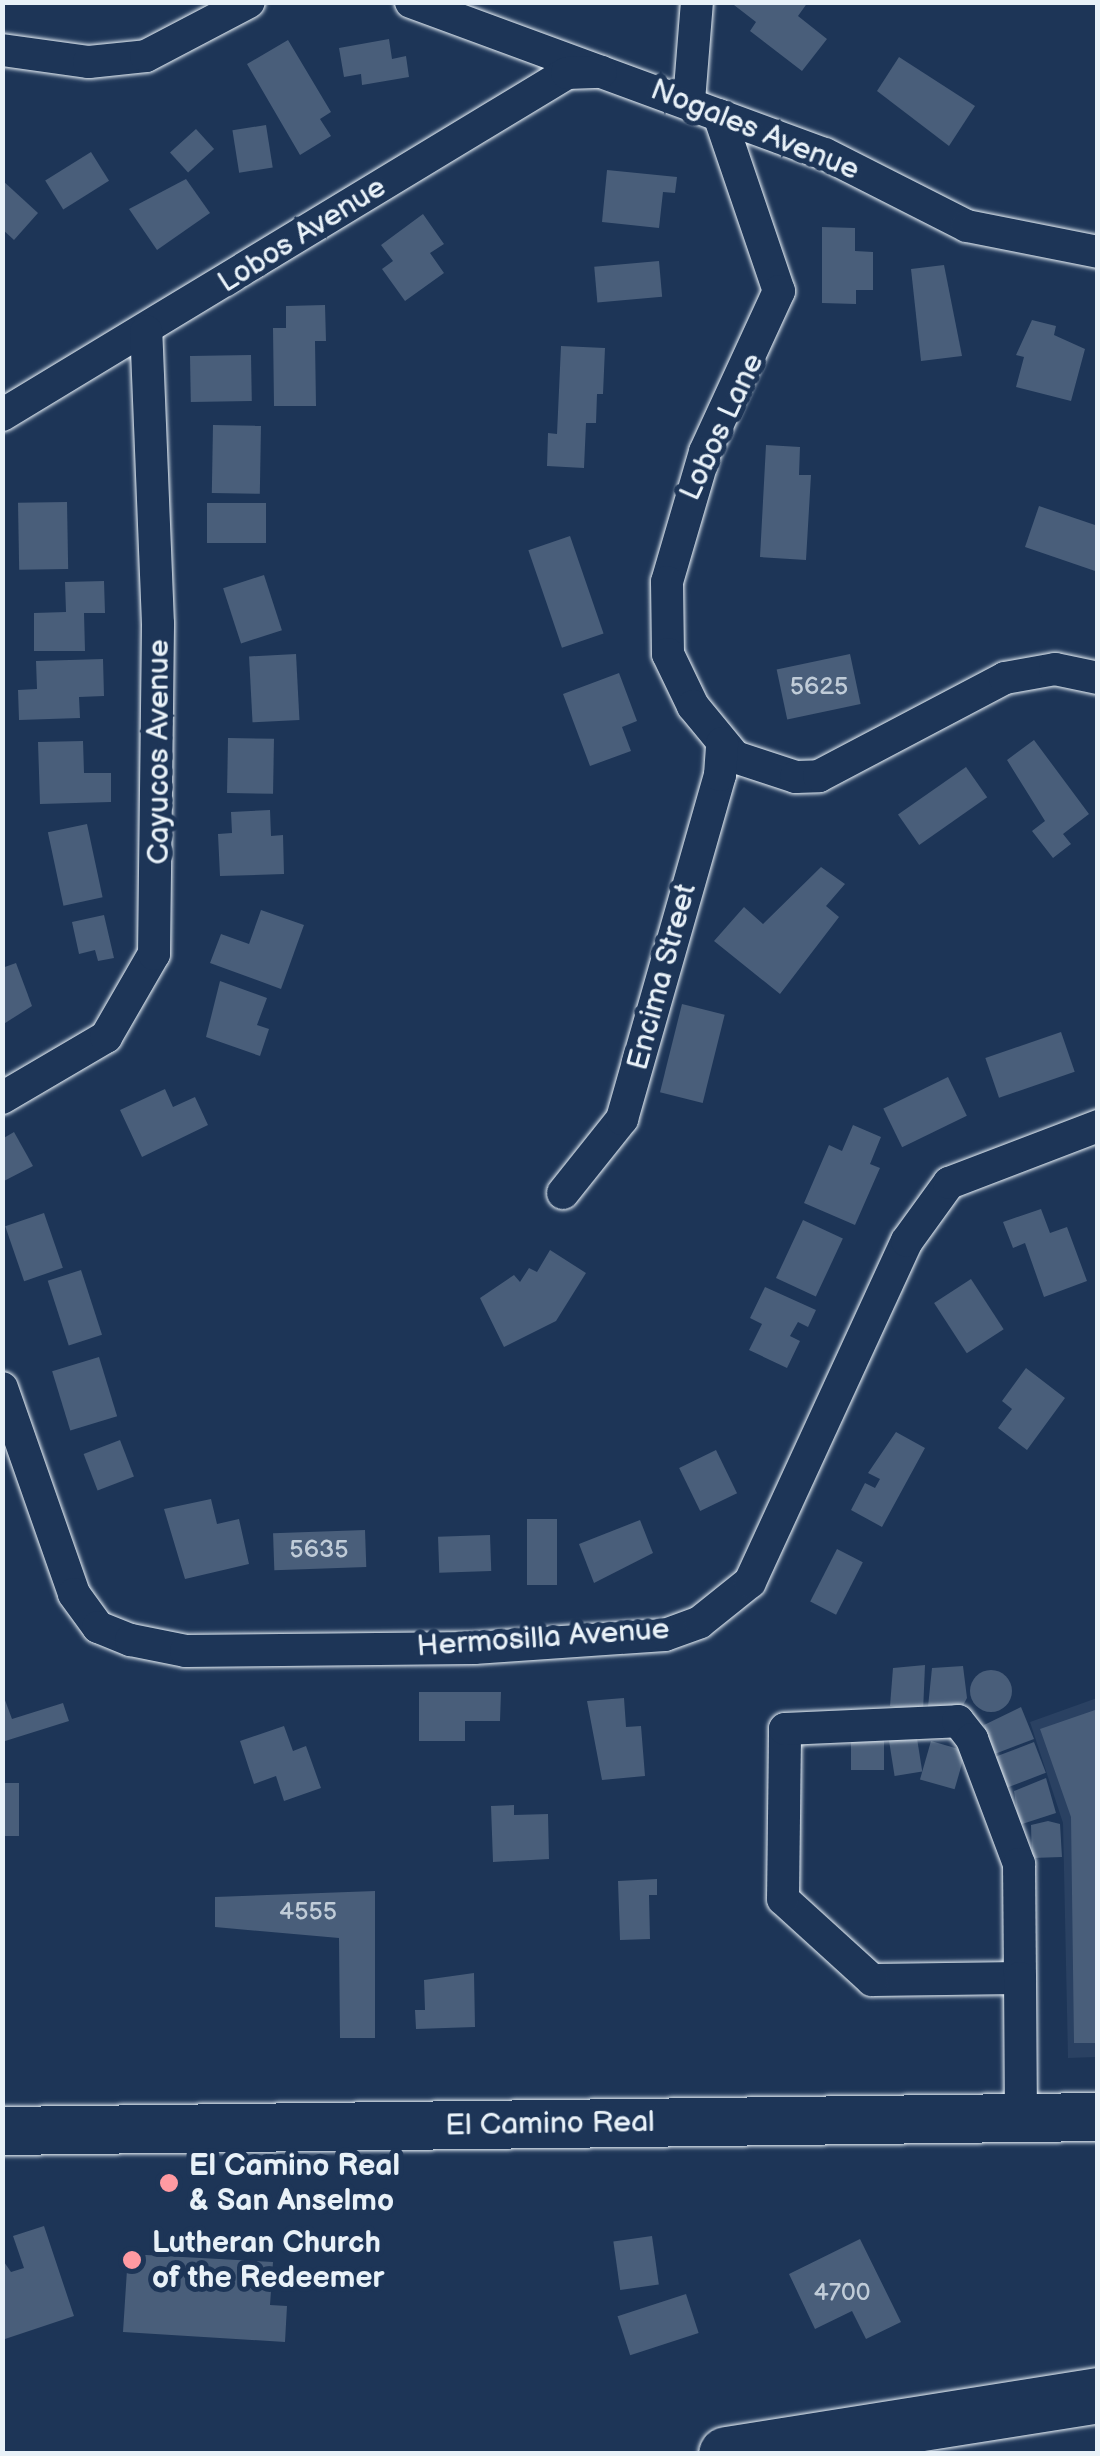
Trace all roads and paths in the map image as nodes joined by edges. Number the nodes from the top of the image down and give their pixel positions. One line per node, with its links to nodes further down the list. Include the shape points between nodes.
1 (249, 2): 4 (street, via 146,56 89,62)
2 (411, 2): 5 (street, Nogales Avenue)
3 (697, 2): 6 (street, Lobos Lane)
4 (2, 50)
5 (606, 72): 6 (street, Nogales Avenue); 8 (street, Lobos Avenue, via 567,73)
6 (704, 108): 7 (street, Nogales Avenue, via 824,154 967,226); 11 (street, Lobos Lane, via 779,292 704,452 668,582 668,654)
7 (1098, 252)
8 (146, 332): 9 (street, Lobos Avenue); 12 (street, Cayucos Avenue, via 158,624 157,938 143,984 106,1036)
9 (2, 415)
10 (1098, 678): 11 (street, via 1054,669 1005,678 819,776 748,763)
11 (722, 743): 14 (street, Encima Street, via 720,775 622,1119)
12 (2, 1098)
13 (1098, 1126): 15 (street, Hermosilla Avenue, via 949,1183 907,1241 750,1582 700,1622 664,1635 435,1648 186,1651 131,1640 98,1627 74,1594)
14 (563, 1193)
15 (2, 1388)
16 (1020, 1978): 16 (street, via 872,1980 783,1899 785,1728 958,1721 1019,1864); 18 (street)
17 (1098, 2117): 18 (main road, El Camino Real)
18 (1021, 2118): 19 (main road, El Camino Real)
19 (2, 2131)
20 (1098, 2395): 22 (highway)
21 (1098, 2403): 23 (highway)
22 (726, 2454)
23 (919, 2454)

